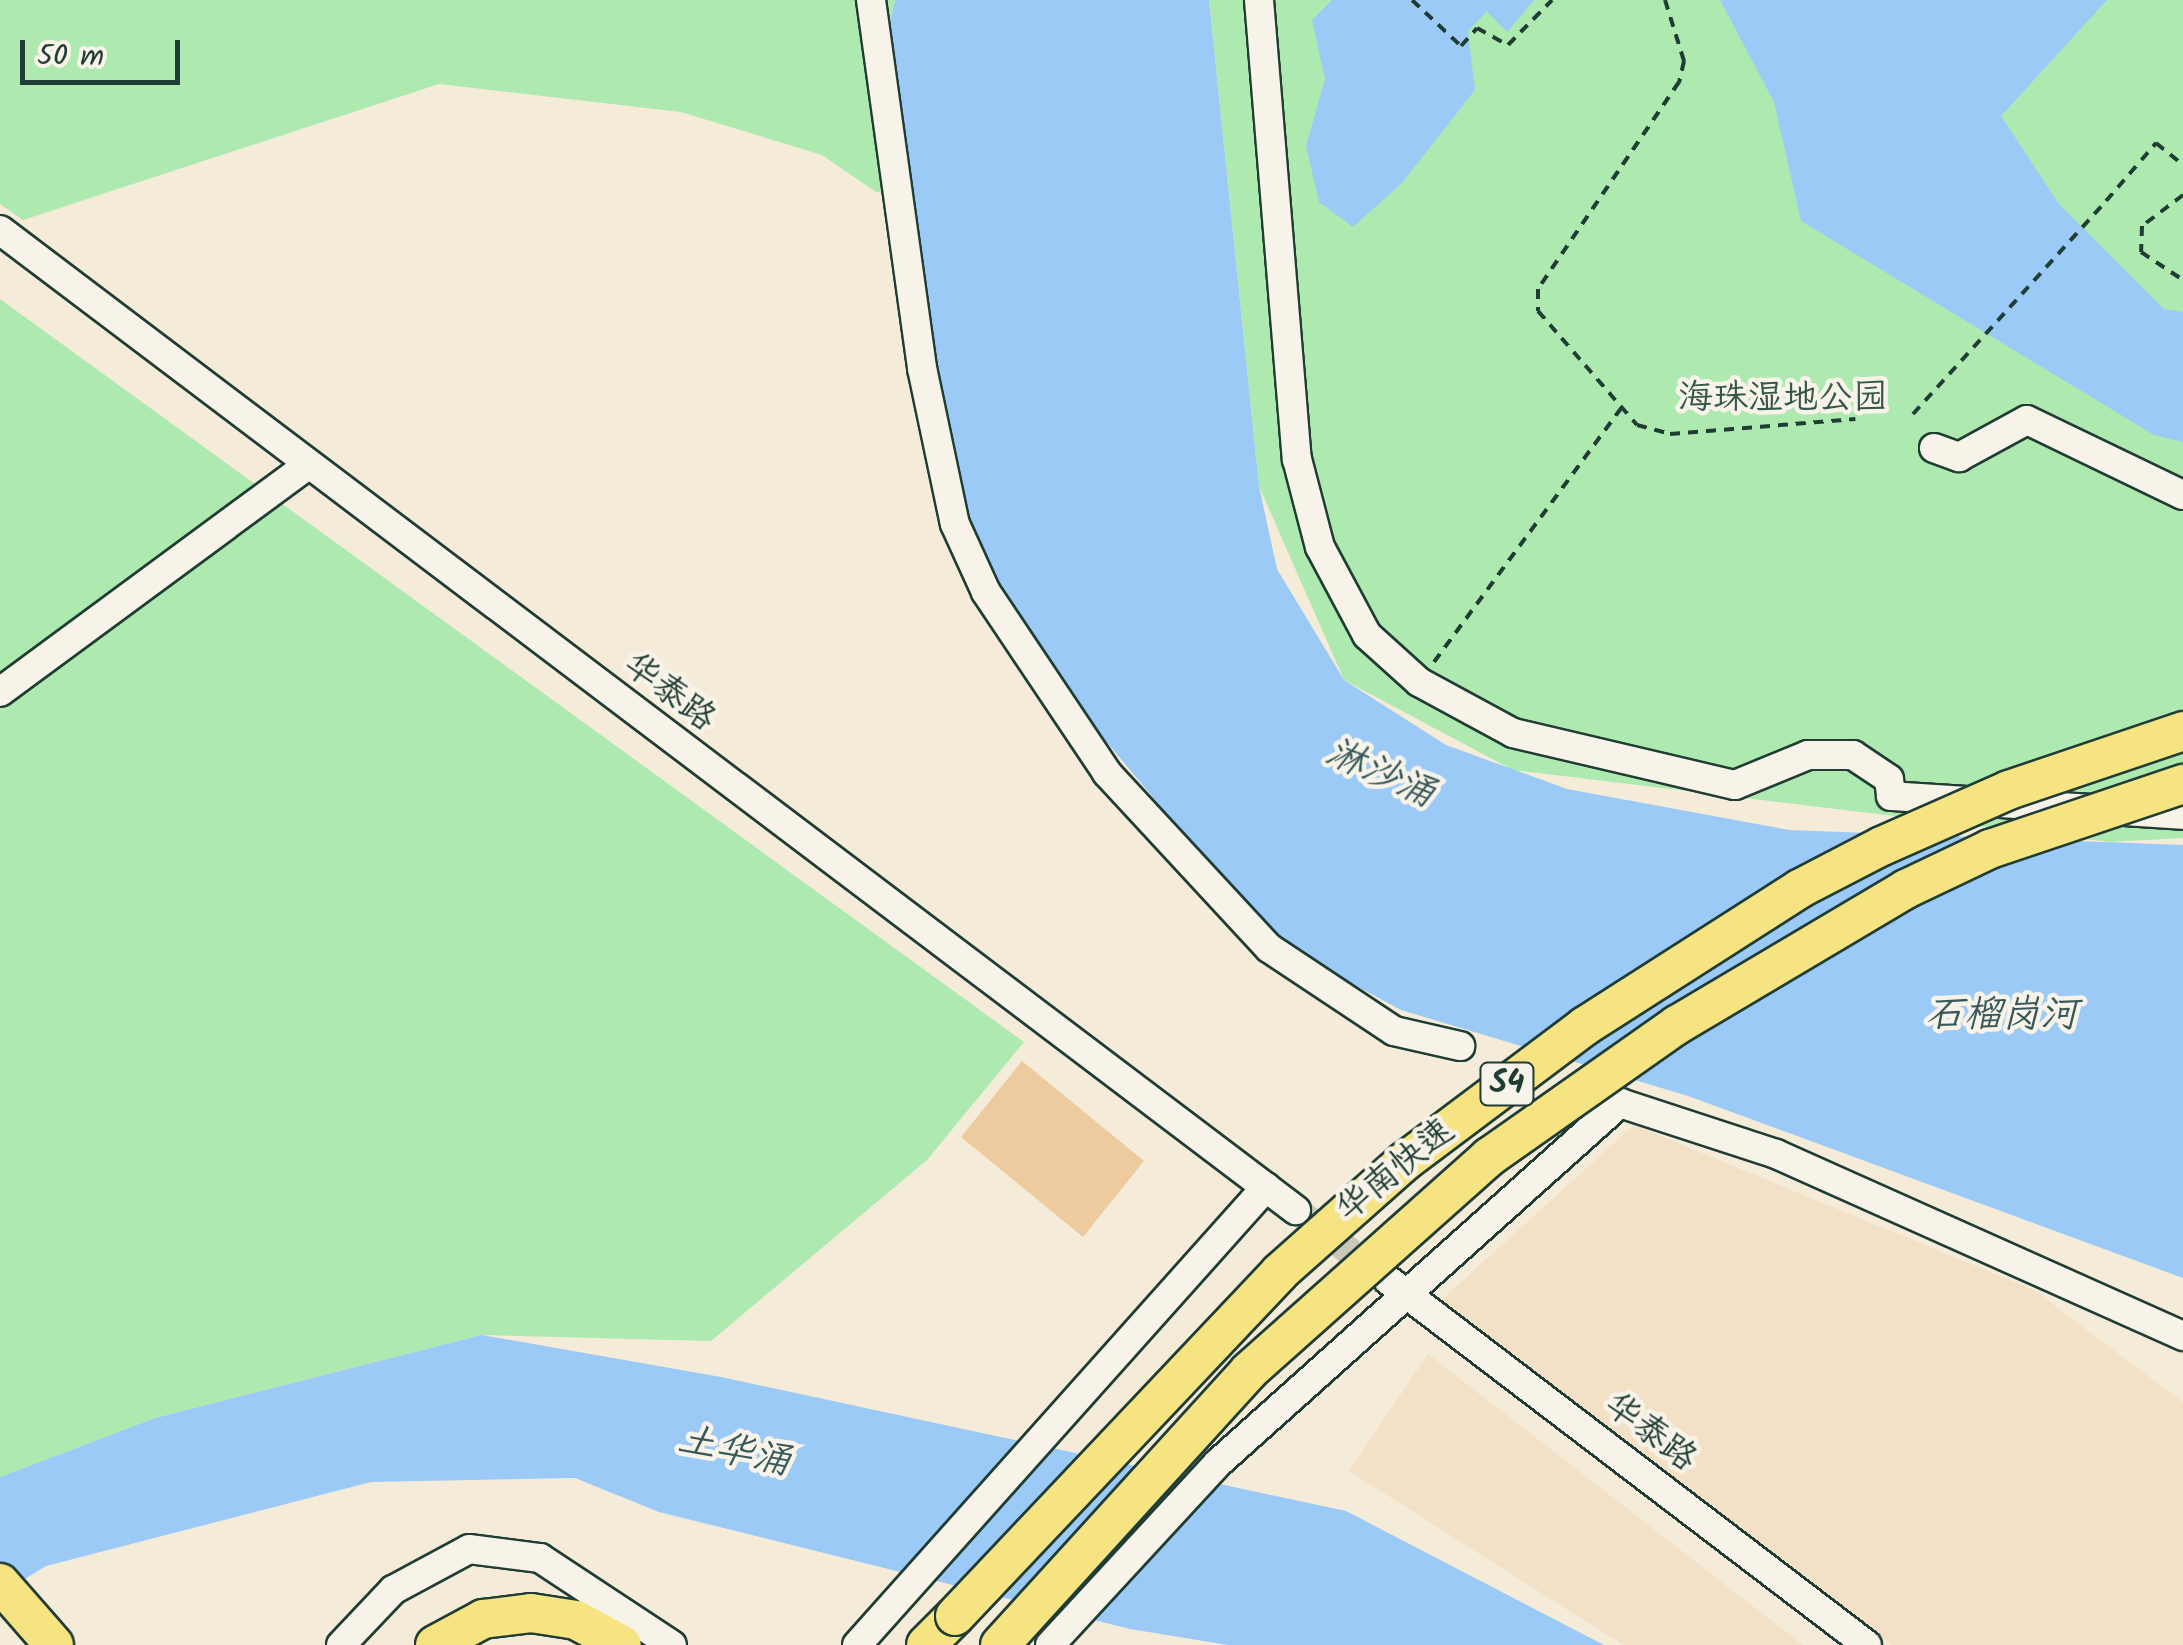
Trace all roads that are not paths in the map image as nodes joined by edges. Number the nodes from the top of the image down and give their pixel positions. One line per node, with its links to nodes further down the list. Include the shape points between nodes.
1 (871, 0): 11 (street, via 922,368 955,524 986,592 1107,773 1270,948 1394,1030)
2 (1258, 0): 10 (street, via 1297,459 1320,548 1367,635 1419,682 1513,732 1735,786 1808,755 1853,755 1889,779 1891,796)
3 (0, 230): 5 (street, 华泰路)
4 (1934, 448): 6 (street, via 1959,458 2027,420)
5 (308, 465): 7 (street); 12 (street, 华泰路)
6 (2183, 495)
7 (0, 692)
8 (2183, 731): 24 (highway, 华南快速 / S4, bridge, via 2009,790 1882,846 1799,889 1585,1026 1404,1162 1280,1272)
9 (2183, 784): 25 (highway, 华南快速 / S4, bridge, via 1990,849 1906,889 1677,1025 1517,1137 1416,1217 1249,1371)
10 (2183, 815)
11 (1460, 1046)
12 (1266, 1188): 13 (street, 华泰路); 23 (street)
13 (1296, 1210)
14 (1398, 1288): 15 (street, via 1630,1102 1776,1154); 17 (street, via 1218,1462); 26 (street, 华泰路)
15 (2183, 1336)
16 (0, 1583): 18 (highway)
17 (1054, 1640)
18 (54, 1645)
19 (342, 1645): 22 (street, via 393,1590 469,1549 540,1558)
20 (434, 1645): 21 (highway, via 483,1619 531,1612 576,1620)
21 (622, 1645)
22 (672, 1645)
23 (857, 1645)
24 (926, 1645)
25 (1000, 1645)
26 (1866, 1645)

